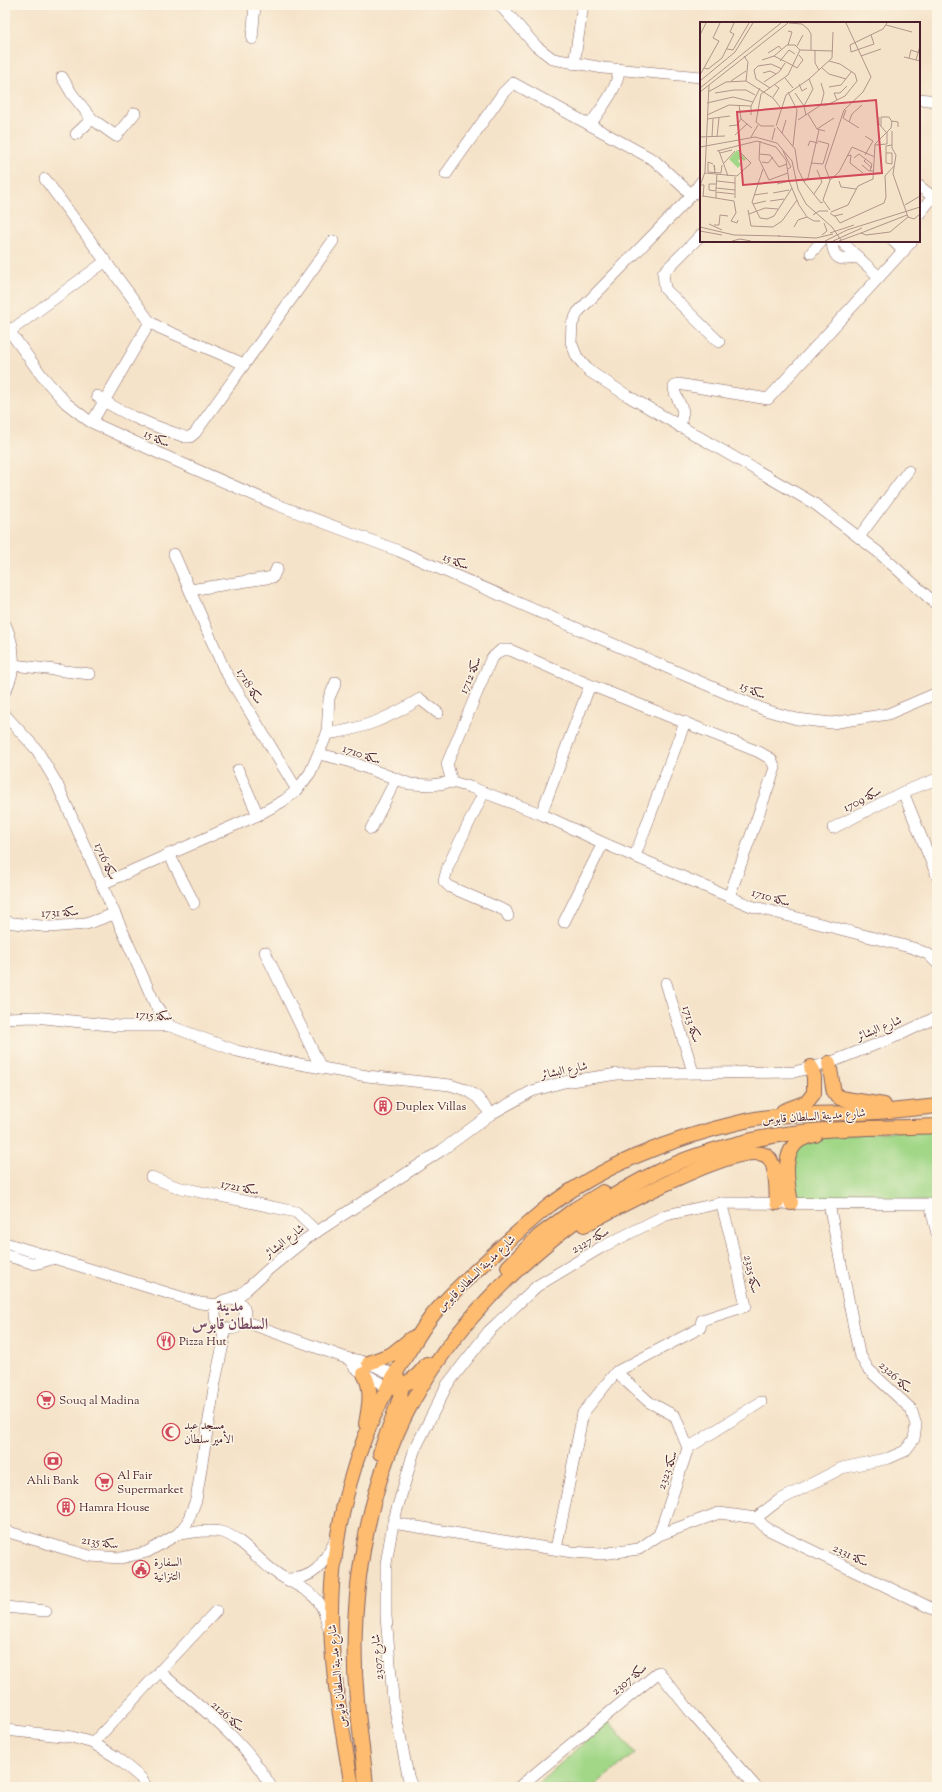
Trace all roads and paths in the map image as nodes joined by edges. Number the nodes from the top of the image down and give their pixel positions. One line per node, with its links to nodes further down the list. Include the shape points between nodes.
1 (255, 5): 4 (street)
2 (500, 5): 5 (street, via 536,46 553,59)
3 (583, 5): 5 (street)
4 (252, 39)
5 (574, 64): 6 (street)
6 (619, 70): 8 (street); 13 (street, via 615,88)
7 (62, 77): 12 (street)
8 (700, 77)
9 (920, 99): 10 (street)
10 (937, 101)
11 (135, 113): 12 (street, via 116,136)
12 (92, 119): 14 (street)
13 (590, 125): 15 (street, via 513,83); 19 (street, via 654,160)
14 (76, 134)
15 (446, 174)
16 (45, 179): 31 (street)
17 (700, 183): 19 (street)
18 (920, 187): 20 (street, via 933,197)
19 (692, 194): 39 (street, via 578,312 572,324 572,342 577,357 589,371)
20 (920, 213)
21 (700, 236): 35 (street, via 663,273 663,281 665,289)
22 (333, 241): 36 (street)
23 (821, 242): 29 (street)
24 (832, 242): 30 (street, via 838,258 847,260)
25 (842, 242): 30 (street)
26 (895, 242): 28 (street)
27 (911, 242): 28 (street)
28 (904, 250): 32 (street)
29 (811, 253)
30 (858, 257): 32 (street)
31 (106, 261): 33 (street); 34 (street)
32 (879, 277): 39 (street, via 768,399 678,384 674,387 683,411)
33 (150, 322): 36 (street); 37 (street)
34 (7, 328): 38 (street, سكة 15, via 42,376 66,402)
35 (719, 342)
36 (244, 364): 37 (street, via 190,437 144,421)
37 (101, 399): 38 (street)
38 (92, 422): 52 (street, سكة 15, via 276,504 399,551 765,710 797,719 832,723 888,714)
39 (680, 427): 41 (street, via 815,504)
40 (908, 471): 41 (street)
41 (859, 538): 45 (street)
42 (174, 554): 44 (street, سكة 1718)
43 (277, 568): 44 (street, via 273,577)
44 (190, 590): 62 (street, سكة 1718, via 224,669)
45 (937, 605)
46 (5, 624): 47 (street, via 14,650)
47 (13, 665): 48 (street); 51 (street)
48 (90, 674)
49 (336, 682): 56 (street, via 329,698)
50 (590, 685): 55 (street, سكة 1712); 61 (street, سكة 1712, via 510,650 501,650 491,658 447,764); 65 (street)
51 (5, 691)
52 (937, 693)
53 (438, 713): 56 (street, via 420,699 396,714 373,723 349,731)
54 (5, 715): 73 (street, سكة 1716, via 37,750 57,784)
55 (685, 722): 71 (street); 74 (street, سكة 1712, via 759,752 771,759 775,768)
56 (327, 734): 57 (street)
57 (319, 754): 59 (street, سكة 1710, via 348,761); 62 (street, via 310,773)
58 (238, 770): 66 (street)
59 (396, 779): 61 (street, سكة 1710, via 421,786); 68 (street)
60 (937, 779): 64 (street, سكة 1709)
61 (452, 782): 63 (street, سكة 1710)
62 (297, 790): 66 (street)
63 (484, 792): 65 (street, سكة 1710); 77 (street, via 448,866 444,880 450,887 506,911)
64 (903, 792): 67 (street, سكة 1709); 72 (street)
65 (541, 814): 69 (street, سكة 1710)
66 (258, 815): 70 (street)
67 (832, 828)
68 (371, 829)
69 (603, 843): 71 (street, سكة 1710); 79 (street)
70 (169, 854): 73 (street); 75 (street)
71 (635, 856): 74 (street, سكة 1710)
72 (937, 876)
73 (102, 884): 76 (street, سكة 1716)
74 (729, 897): 81 (street, سكة 1710, via 751,906 913,948 928,954)
75 (194, 903)
76 (114, 914): 78 (street, سكة 1731, via 86,924 50,927); 85 (street, سكة 1716, via 155,1004)
77 (508, 916)
78 (5, 922)
79 (564, 922)
80 (265, 952): 88 (street)
81 (937, 963)
82 (666, 983): 89 (street, سكة 1713)
83 (937, 1017): 86 (street, شارع البشائر, via 897,1036)
84 (5, 1018): 85 (street, سكة 1715, via 34,1018 118,1026)
85 (170, 1026): 88 (street, سكة 1715, via 237,1051)
86 (829, 1062): 87 (street, شارع البشائر); 91 (main road, via 834,1093 840,1098)
87 (811, 1067): 89 (street, شارع البشائر, via 794,1072); 93 (main road, via 814,1093 806,1102)
88 (321, 1068): 92 (street, سكة 1715, via 450,1085 477,1097)
89 (693, 1072): 92 (street, شارع البشائر, via 617,1074 564,1082 532,1091)
90 (937, 1106): 91 (main road, شارع مدينة السلطان قابوس)
91 (906, 1109): 93 (main road, شارع مدينة السلطان قابوس)
92 (491, 1114): 103 (street, شارع البشائر, via 442,1150)
93 (761, 1118): 114 (main road, شارع مدينة السلطان قابوس, via 686,1137 633,1156 583,1183 551,1204 462,1282)
94 (937, 1126): 95 (main road, شارع مدينة السلطان قابوس)
95 (838, 1130): 96 (main road, شارع مدينة السلطان قابوس, via 777,1135); 100 (main road, via 800,1140 791,1150 787,1166)
96 (711, 1151): 106 (main road, شارع مدينة السلطان قابوس, via 649,1176 602,1203); 118 (main road, via 693,1152 637,1174 563,1218 539,1236 493,1281 448,1335 420,1375 412,1381)
97 (151, 1177): 103 (street, سكة 1721, via 177,1187 296,1212)
98 (721, 1203): 99 (street, سكة 2327); 117 (street, سكة 2325, via 746,1306 702,1320 700,1328); 123 (street, سكة 2327, via 666,1215 600,1248 537,1286 489,1331 447,1385 414,1451)
99 (777, 1203): 100 (street, سكة 2327); 106 (main road, via 776,1174 772,1162 765,1155 754,1153 701,1168 651,1189)
100 (791, 1203): 102 (street, سكة 2327)
101 (934, 1203): 102 (street, سكة 2327); 104 (street)
102 (829, 1204): 122 (street, سكة 2326, via 859,1353 868,1368 910,1409 916,1425 914,1439 905,1451 889,1458 842,1468 778,1501)
103 (317, 1232): 109 (street, شارع البشائر)
104 (937, 1234)
105 (5, 1243): 108 (street)
106 (548, 1243): 134 (main road, شارع مدينة السلطان قابوس, via 475,1314 436,1365 412,1402 388,1458 376,1496 359,1575)
107 (5, 1255): 108 (street, via 35,1264)
108 (50, 1260): 112 (street)
109 (248, 1288): 110 (street, شارع البشائر); 111 (street)
110 (230, 1299): 111 (street, via 239,1302); 112 (street, via 221,1302)
111 (244, 1308): 113 (street)
112 (216, 1309): 115 (street, via 218,1323)
113 (243, 1320): 115 (street, via 240,1324); 116 (street, via 348,1359 355,1368)
114 (425, 1325): 116 (main road, via 405,1345); 118 (main road, شارع مدينة السلطان قابوس)
115 (227, 1328): 125 (street, سكة 2135, via 196,1500 187,1523)
116 (366, 1368): 118 (street); 120 (main road, via 370,1391 369,1408)
117 (616, 1372): 121 (street, سكة 2323, via 650,1402 675,1416); 128 (street, via 583,1413)
118 (394, 1382): 120 (main road, شارع مدينة السلطان قابوس); 134 (main road, via 400,1398 380,1456 362,1522 351,1580)
119 (761, 1402): 121 (street)
120 (361, 1447): 127 (main road, شارع مدينة السلطان قابوس, via 343,1506)
121 (688, 1448): 126 (street, سكة 2323)
122 (756, 1518): 126 (street, via 719,1513); 132 (street, سكة 2331, via 767,1529)
123 (393, 1523): 128 (street); 143 (street, 2307 شارع, via 386,1564 386,1616 393,1699)
124 (5, 1531): 125 (street, سكة 2135, via 90,1556 120,1558 147,1552)
125 (178, 1534): 129 (street, via 209,1531 232,1536 275,1573)
126 (659, 1535): 128 (street, via 638,1549 617,1553 601,1554)
127 (337, 1536): 129 (street, via 322,1565 310,1576); 135 (main road, شارع مدينة السلطان قابوس, via 332,1587)
128 (556, 1549)
129 (287, 1579): 135 (street, via 310,1593 319,1602 326,1617)
130 (5, 1607): 131 (street)
131 (46, 1611)
132 (937, 1611)
133 (216, 1612): 136 (street)
134 (355, 1620): 142 (main road, شارع مدينة السلطان قابوس, via 355,1679)
135 (331, 1640): 141 (main road, شارع مدينة السلطان قابوس)
136 (160, 1671): 138 (street); 140 (street, سكة 2126, via 241,1745)
137 (5, 1730): 138 (street, via 72,1736)
138 (93, 1743): 139 (street, via 116,1757 141,1778)
139 (146, 1787)
140 (271, 1787)
141 (352, 1787)
142 (366, 1787)
143 (412, 1787)
144 (519, 1787): 145 (street, سكة 2307, via 658,1672)
145 (756, 1787)

